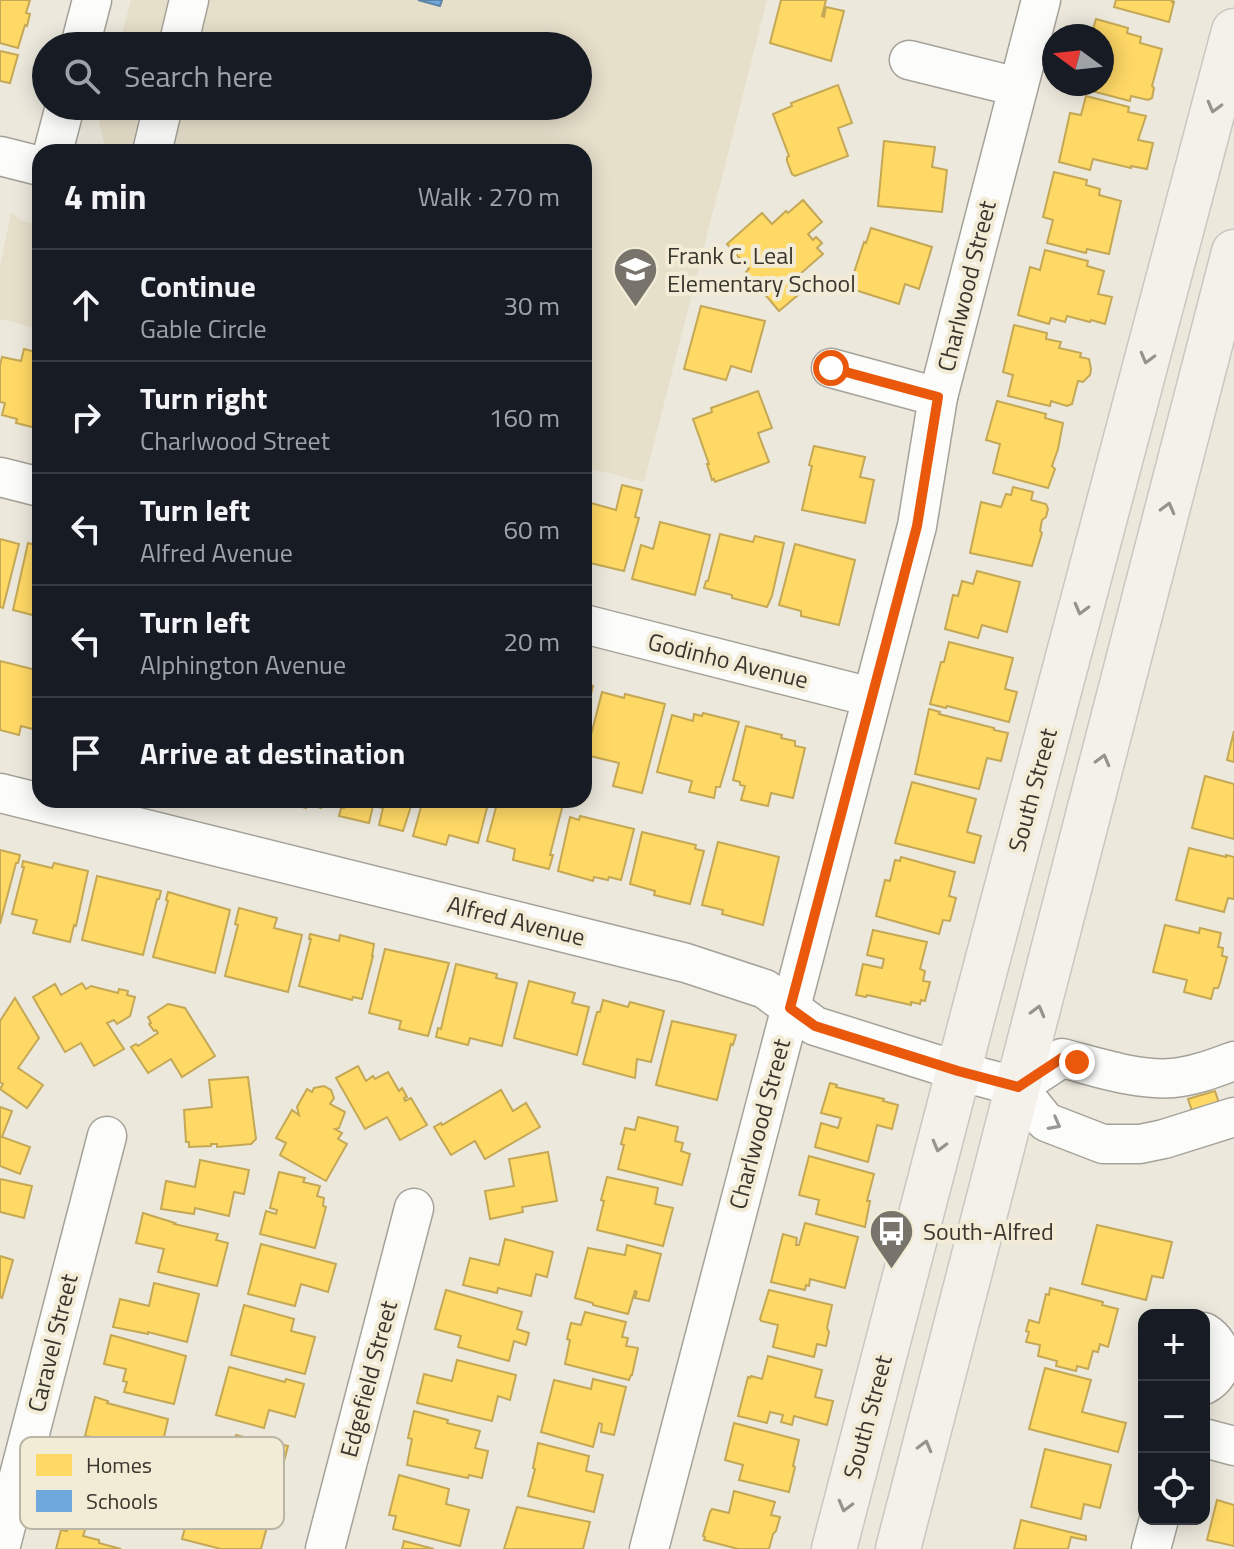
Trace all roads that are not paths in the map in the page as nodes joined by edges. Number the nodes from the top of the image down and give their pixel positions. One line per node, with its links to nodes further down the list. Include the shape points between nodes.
1 (92, 0): 5 (street)
2 (189, 0): 6 (street)
3 (1041, 0): 8 (street, Charlwood Street)
4 (1234, 31): 27 (main road, South Street, one-way to 27)
5 (84, 32)
6 (181, 32)
7 (909, 60): 8 (street)
8 (1018, 87): 17 (street, Charlwood Street)
9 (61, 120): 11 (street)
10 (160, 120): 12 (street)
11 (55, 144)
12 (154, 144)
13 (0, 156): 14 (street)
14 (32, 164)
15 (1234, 252): 29 (main road, one-way to 15)
16 (831, 368): 17 (street)
17 (938, 397): 21 (street, Charlwood Street, via 917,526)
18 (0, 477): 19 (street)
19 (32, 485)
20 (592, 626): 21 (street, Godinho Avenue)
21 (871, 697): 25 (street, Charlwood Street)
22 (0, 793): 23 (street, Alfred Avenue)
23 (32, 801)
24 (61, 808): 25 (street, Alfred Avenue, via 686,963 765,989)
25 (790, 1008): 27 (street, Alfred Avenue, via 815,1026); 43 (street, Charlwood Street)
26 (1234, 1061): 28 (street)
27 (958, 1071): 29 (street, Alfred Avenue); 44 (main road, South Street, one-way to 44)
28 (1162, 1078): 29 (street, via 1062,1058); 32 (street)
29 (1018, 1087): 32 (street, one-way to 32, via 1046,1122 1103,1144); 45 (main road, one-way to 29)
30 (1234, 1117): 32 (street)
31 (107, 1136): 36 (street, Caravel Street)
32 (1164, 1139)
33 (414, 1208): 42 (street, Edgefield Street)
34 (1210, 1336): 35 (street, via 1221,1358)
35 (1210, 1380)
36 (29, 1437)
37 (1210, 1440): 38 (street)
38 (1234, 1446)
39 (20, 1472): 41 (street, Caravel Street)
40 (1157, 1525): 46 (street)
41 (0, 1549)
42 (325, 1549)
43 (649, 1549)
44 (834, 1549)
45 (898, 1549)
46 (1151, 1549)

